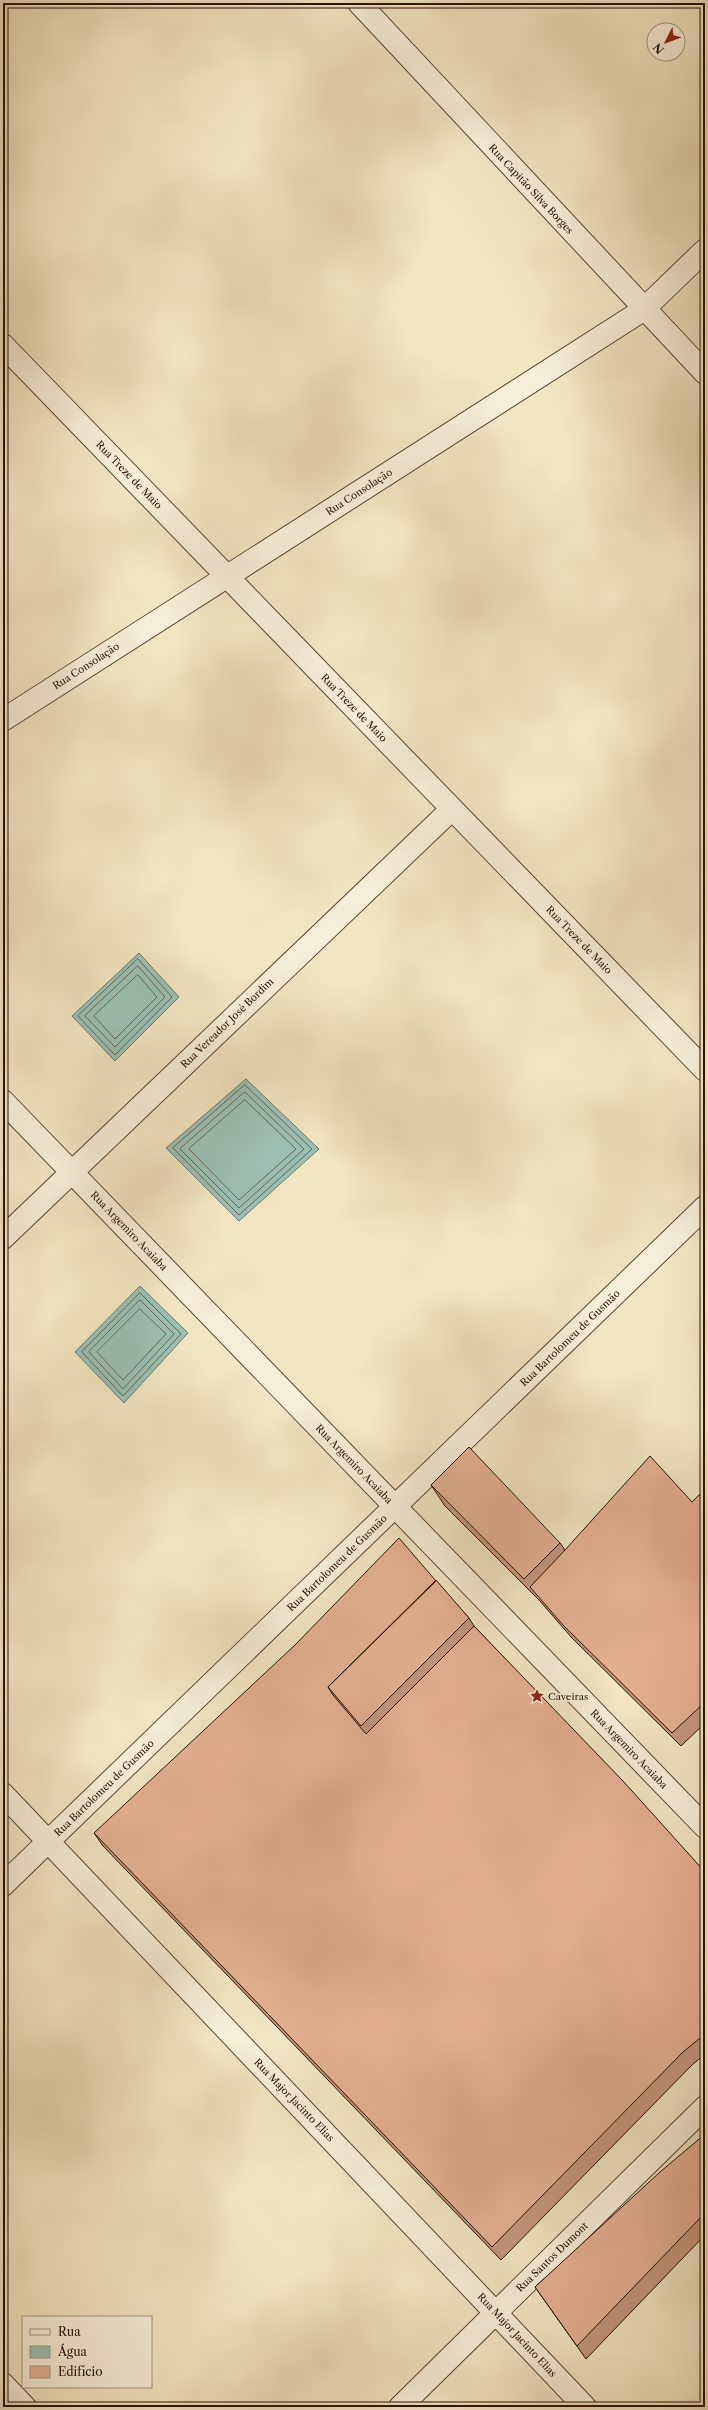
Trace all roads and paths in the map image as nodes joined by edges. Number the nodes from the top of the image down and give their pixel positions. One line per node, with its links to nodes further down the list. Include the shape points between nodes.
1 (359, 3): 3 (street, Rua Capitão Silva Borges)
2 (705, 250): 3 (street, Rua Consolação)
3 (644, 310): 5 (street, Rua Capitão Silva Borges); 6 (street, Rua Consolação)
4 (3, 345): 6 (street, Rua Treze de Maio)
5 (705, 373)
6 (227, 576): 7 (street, Rua Consolação); 8 (street, Rua Treze de Maio)
7 (3, 720)
8 (452, 809): 9 (street, Rua Treze de Maio); 11 (street, Rua Vereador José Bordim)
9 (705, 1070)
10 (3, 1101): 11 (street, Rua Argemiro Acaiaba)
11 (72, 1172): 13 (street, Rua Vereador José Bordim); 14 (street, Rua Argemiro Acaiaba)
12 (705, 1207): 14 (street, Rua Bartolomeu de Gusmão)
13 (3, 1238)
14 (395, 1507): 16 (street, Rua Argemiro Acaiaba); 17 (street, Rua Bartolomeu de Gusmão)
15 (3, 1794): 17 (street, Rua Major Jacinto Elias)
16 (705, 1827)
17 (48, 1842): 18 (street, Rua Bartolomeu de Gusmão); 20 (street, Rua Major Jacinto Elias)
18 (3, 1885)
19 (705, 2107): 20 (street, Rua Santos Dumont)
20 (495, 2313): 23 (street, Rua Santos Dumont); 24 (street, Rua Major Jacinto Elias)
21 (3, 2384): 22 (street)
22 (25, 2407)
23 (400, 2407)
24 (585, 2407)

